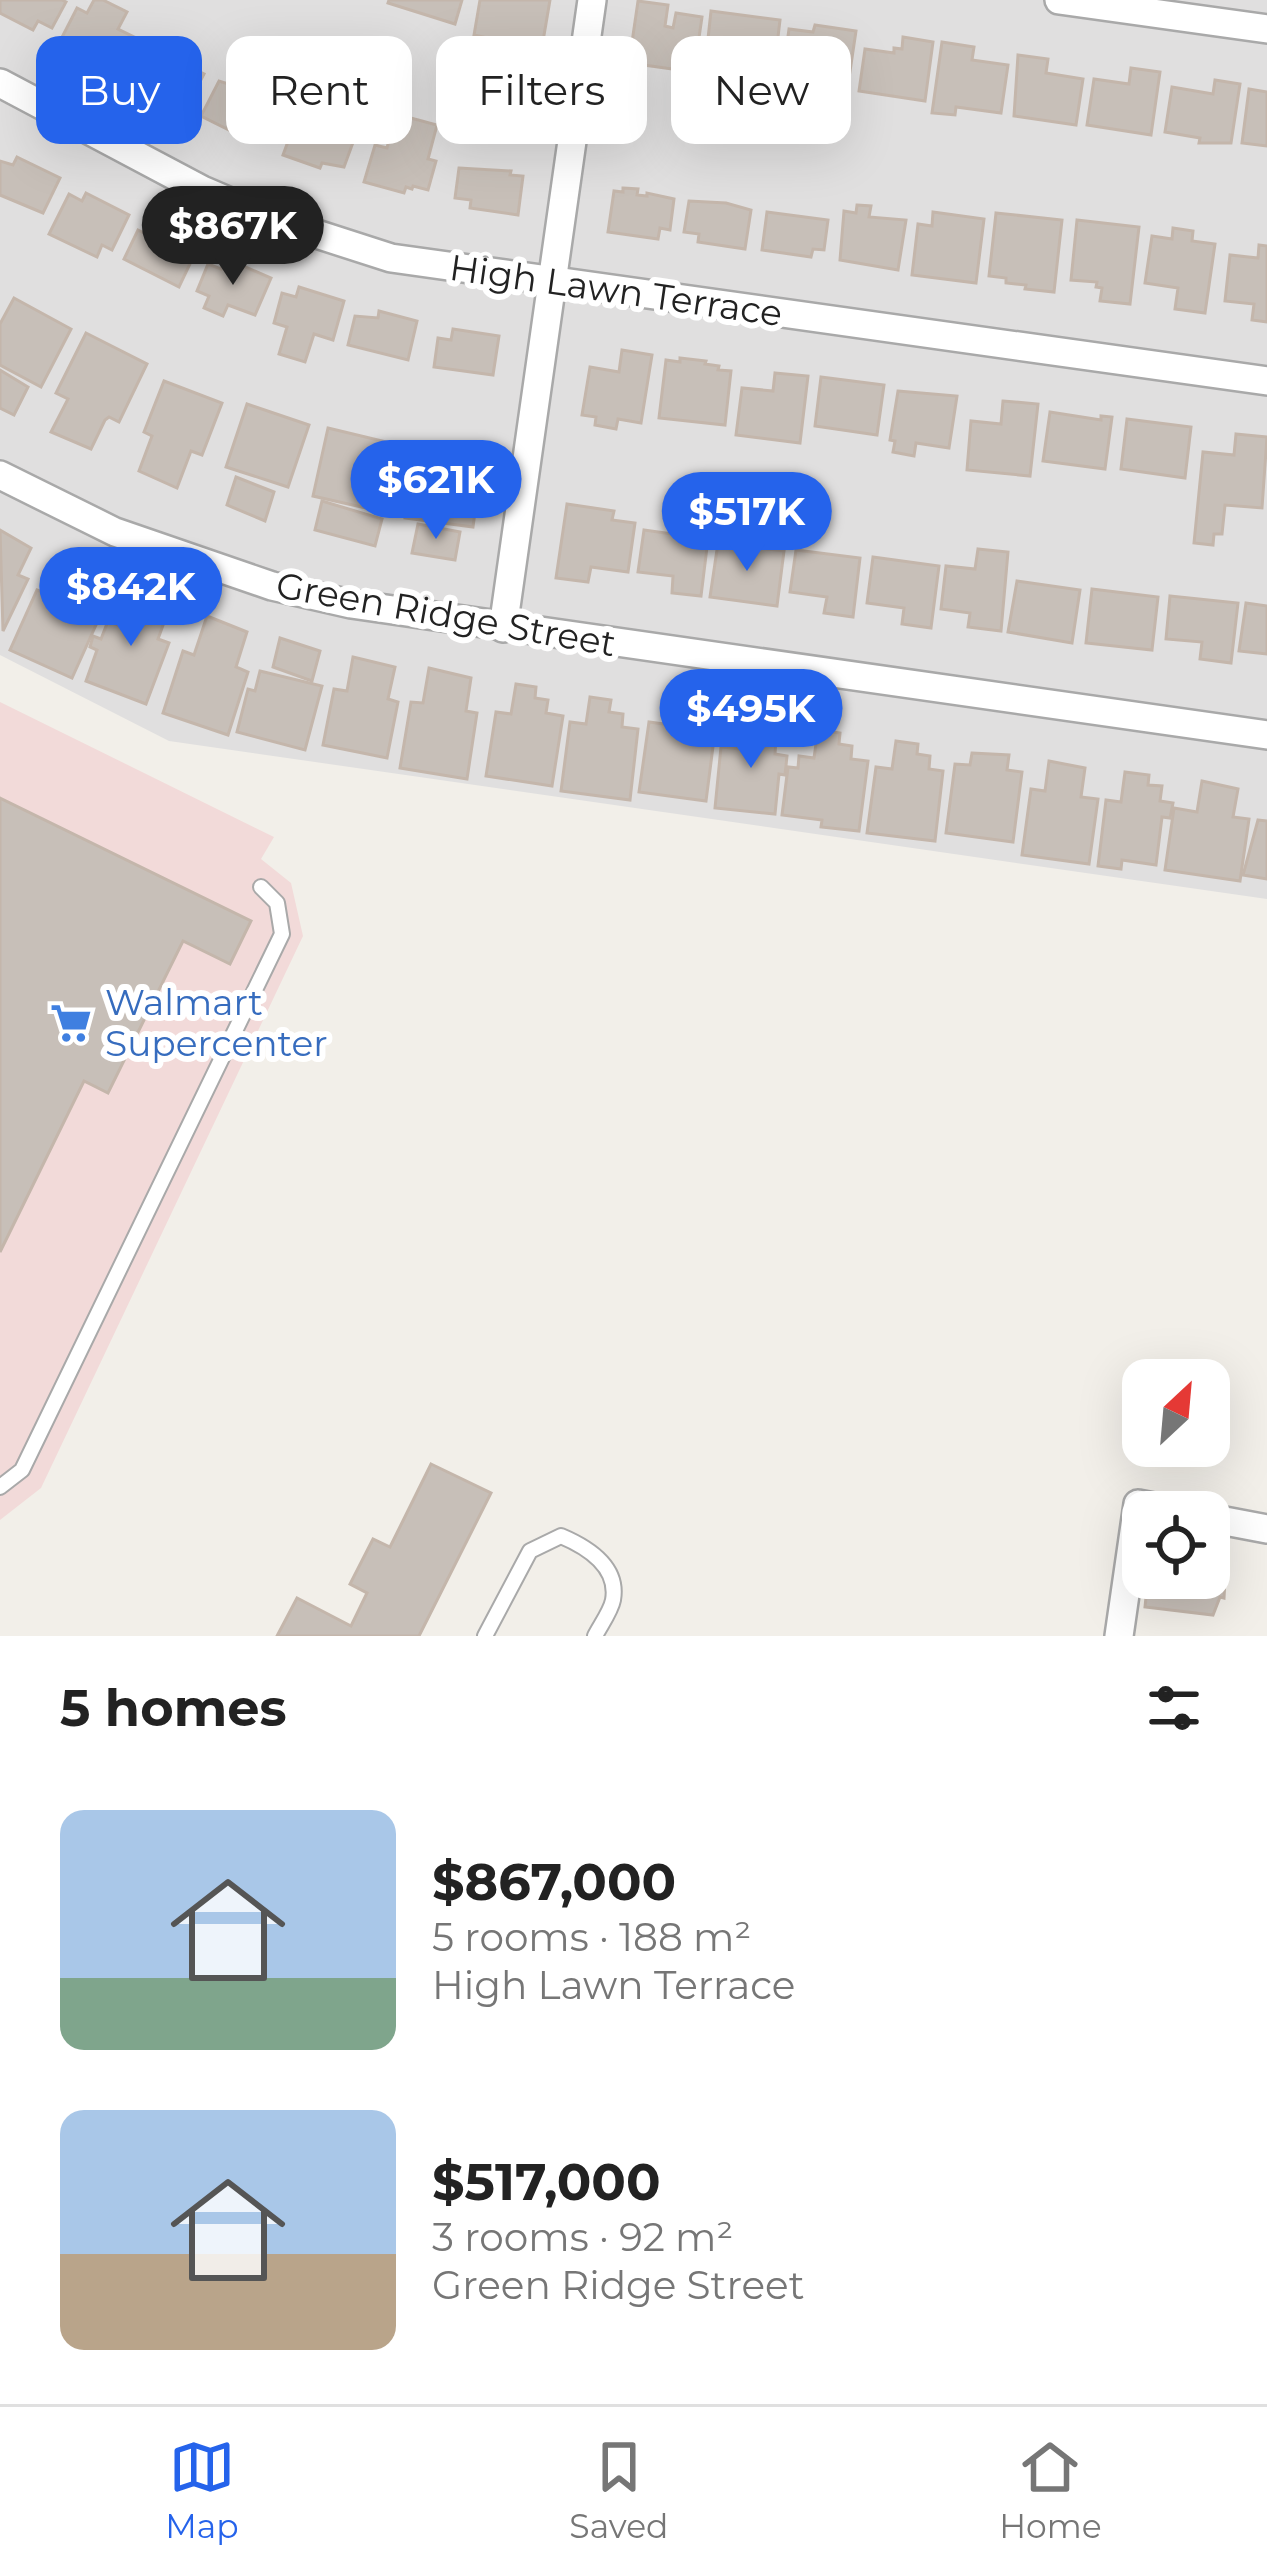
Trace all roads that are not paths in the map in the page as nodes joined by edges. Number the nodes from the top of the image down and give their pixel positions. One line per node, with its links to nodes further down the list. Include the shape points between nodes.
1 (592, 0): 5 (street)
2 (1059, 0): 3 (street)
3 (1267, 29)
4 (0, 83): 5 (street, High Lawn Terrace, via 270,219 391,257)
5 (553, 283): 6 (street, High Lawn Terrace); 8 (street)
6 (1267, 381)
7 (0, 475): 8 (street, Green Ridge Street, via 115,532 272,586)
8 (503, 628): 9 (street, Green Ridge Street)
9 (1267, 735)
10 (261, 886): 11 (lane, via 277,903 283,934 22,1470)
11 (0, 1487)
12 (1230, 1522): 13 (street)
13 (1267, 1529)
14 (1124, 1599): 17 (street)
15 (485, 1636): 16 (lane, via 530,1551 561,1536 587,1546 608,1569 613,1599)
16 (595, 1636)
17 (1119, 1636)

